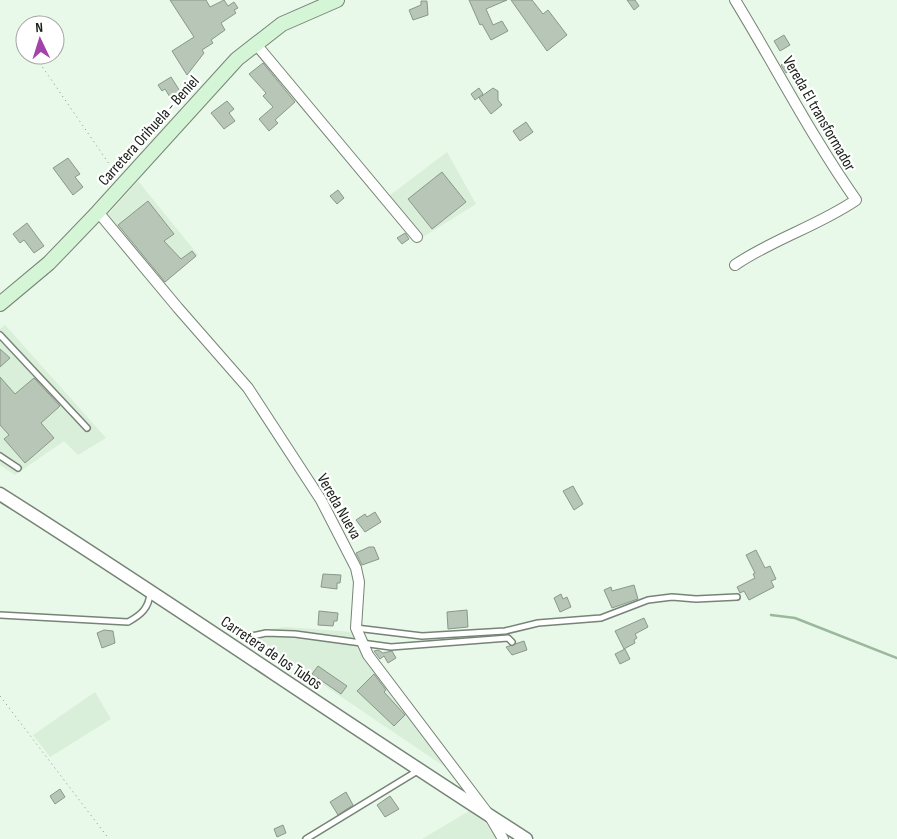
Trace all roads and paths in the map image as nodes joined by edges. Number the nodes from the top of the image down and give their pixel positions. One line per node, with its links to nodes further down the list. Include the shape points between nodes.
1 (337, 0): 3 (main road, Carretera Orihuela - Beniel, via 296,17)
2 (735, 0): 8 (street, Vereda El transformador, via 823,154 856,200)
3 (255, 43): 5 (main road, Carretera Orihuela - Beniel); 7 (street)
4 (41, 65): 5 (path)
5 (123, 184): 6 (main road, Carretera Orihuela - Beniel)
6 (98, 212): 9 (main road, Carretera Orihuela - Beniel, via 49,263); 18 (street, Vereda Nueva, via 248,388 291,452 333,521 356,568 359,582)
7 (417, 238)
8 (735, 265)
9 (0, 304)
10 (0, 334): 11 (lane)
11 (87, 428)
12 (0, 456): 13 (lane)
13 (18, 468)
14 (0, 494): 15 (street, Carretera de los Tubos)
15 (150, 589): 17 (lane, via 149,602 139,616 128,622); 23 (street, Carretera de los Tubos)
16 (737, 597): 18 (lane, via 648,600 601,618 538,623 505,631 422,636)
17 (0, 615)
18 (356, 628): 20 (street, Vereda Nueva)
19 (252, 636): 20 (lane, via 266,633)
20 (362, 642): 21 (lane, via 391,647 508,638); 24 (street, Vereda Nueva, via 377,668)
21 (512, 642)
22 (0, 696): 25 (path)
23 (419, 770): 24 (street, Carretera de los Tubos); 26 (lane)
24 (489, 815): 27 (street, Vereda Nueva); 28 (street, Carretera de los Tubos)
25 (108, 839)
26 (306, 839)
27 (503, 839)
28 (526, 839)

